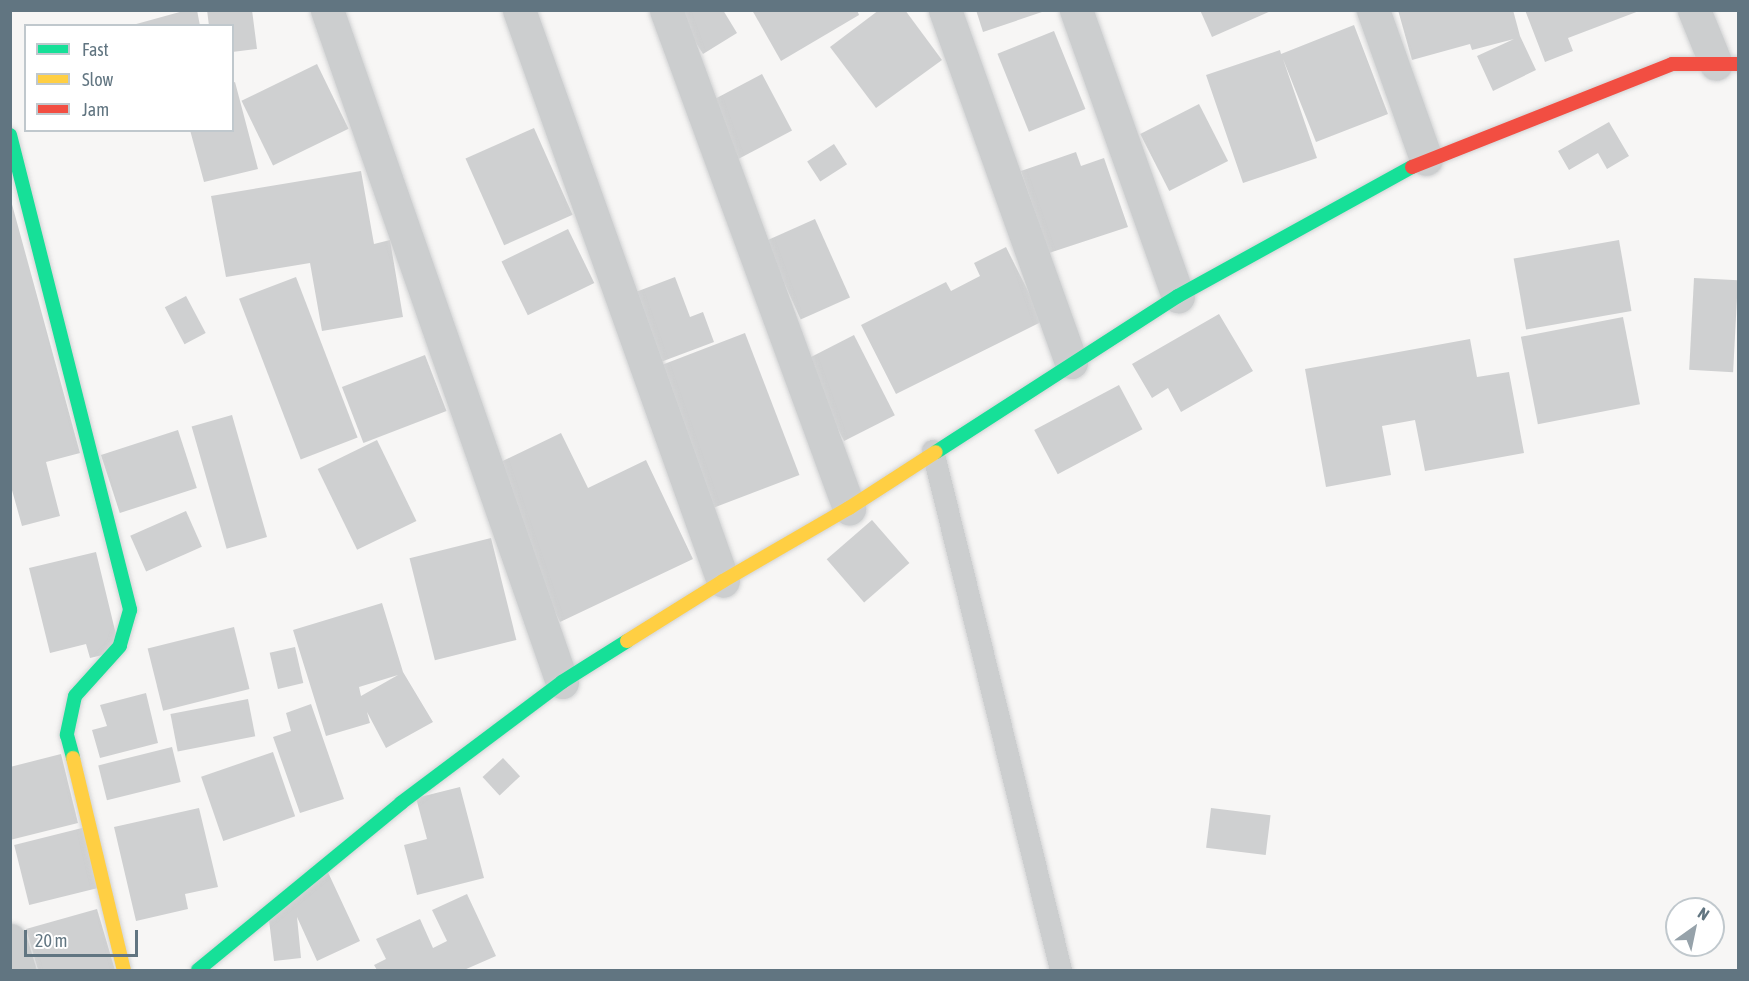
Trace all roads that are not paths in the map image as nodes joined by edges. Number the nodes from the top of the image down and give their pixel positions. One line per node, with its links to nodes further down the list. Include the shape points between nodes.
1 (327, 10): 16 (street)
2 (519, 10): 15 (street)
3 (666, 10): 14 (street)
4 (945, 10): 12 (street)
5 (1076, 10): 11 (street)
6 (1372, 10): 10 (street)
7 (1694, 10): 8 (street)
8 (1727, 64): 10 (street, via 1672,64)
9 (10, 135): 20 (street, via 130,610 120,646 75,696 66,735)
10 (1426, 159): 11 (street)
11 (1178, 296): 12 (street)
12 (1071, 362): 13 (street)
13 (933, 451): 14 (street); 21 (lane)
14 (849, 508): 15 (street)
15 (723, 581): 16 (street)
16 (562, 682): 18 (street, via 401,802)
17 (10, 940): 19 (street)
18 (208, 967)
19 (19, 970)
20 (124, 970)
21 (1062, 970)

